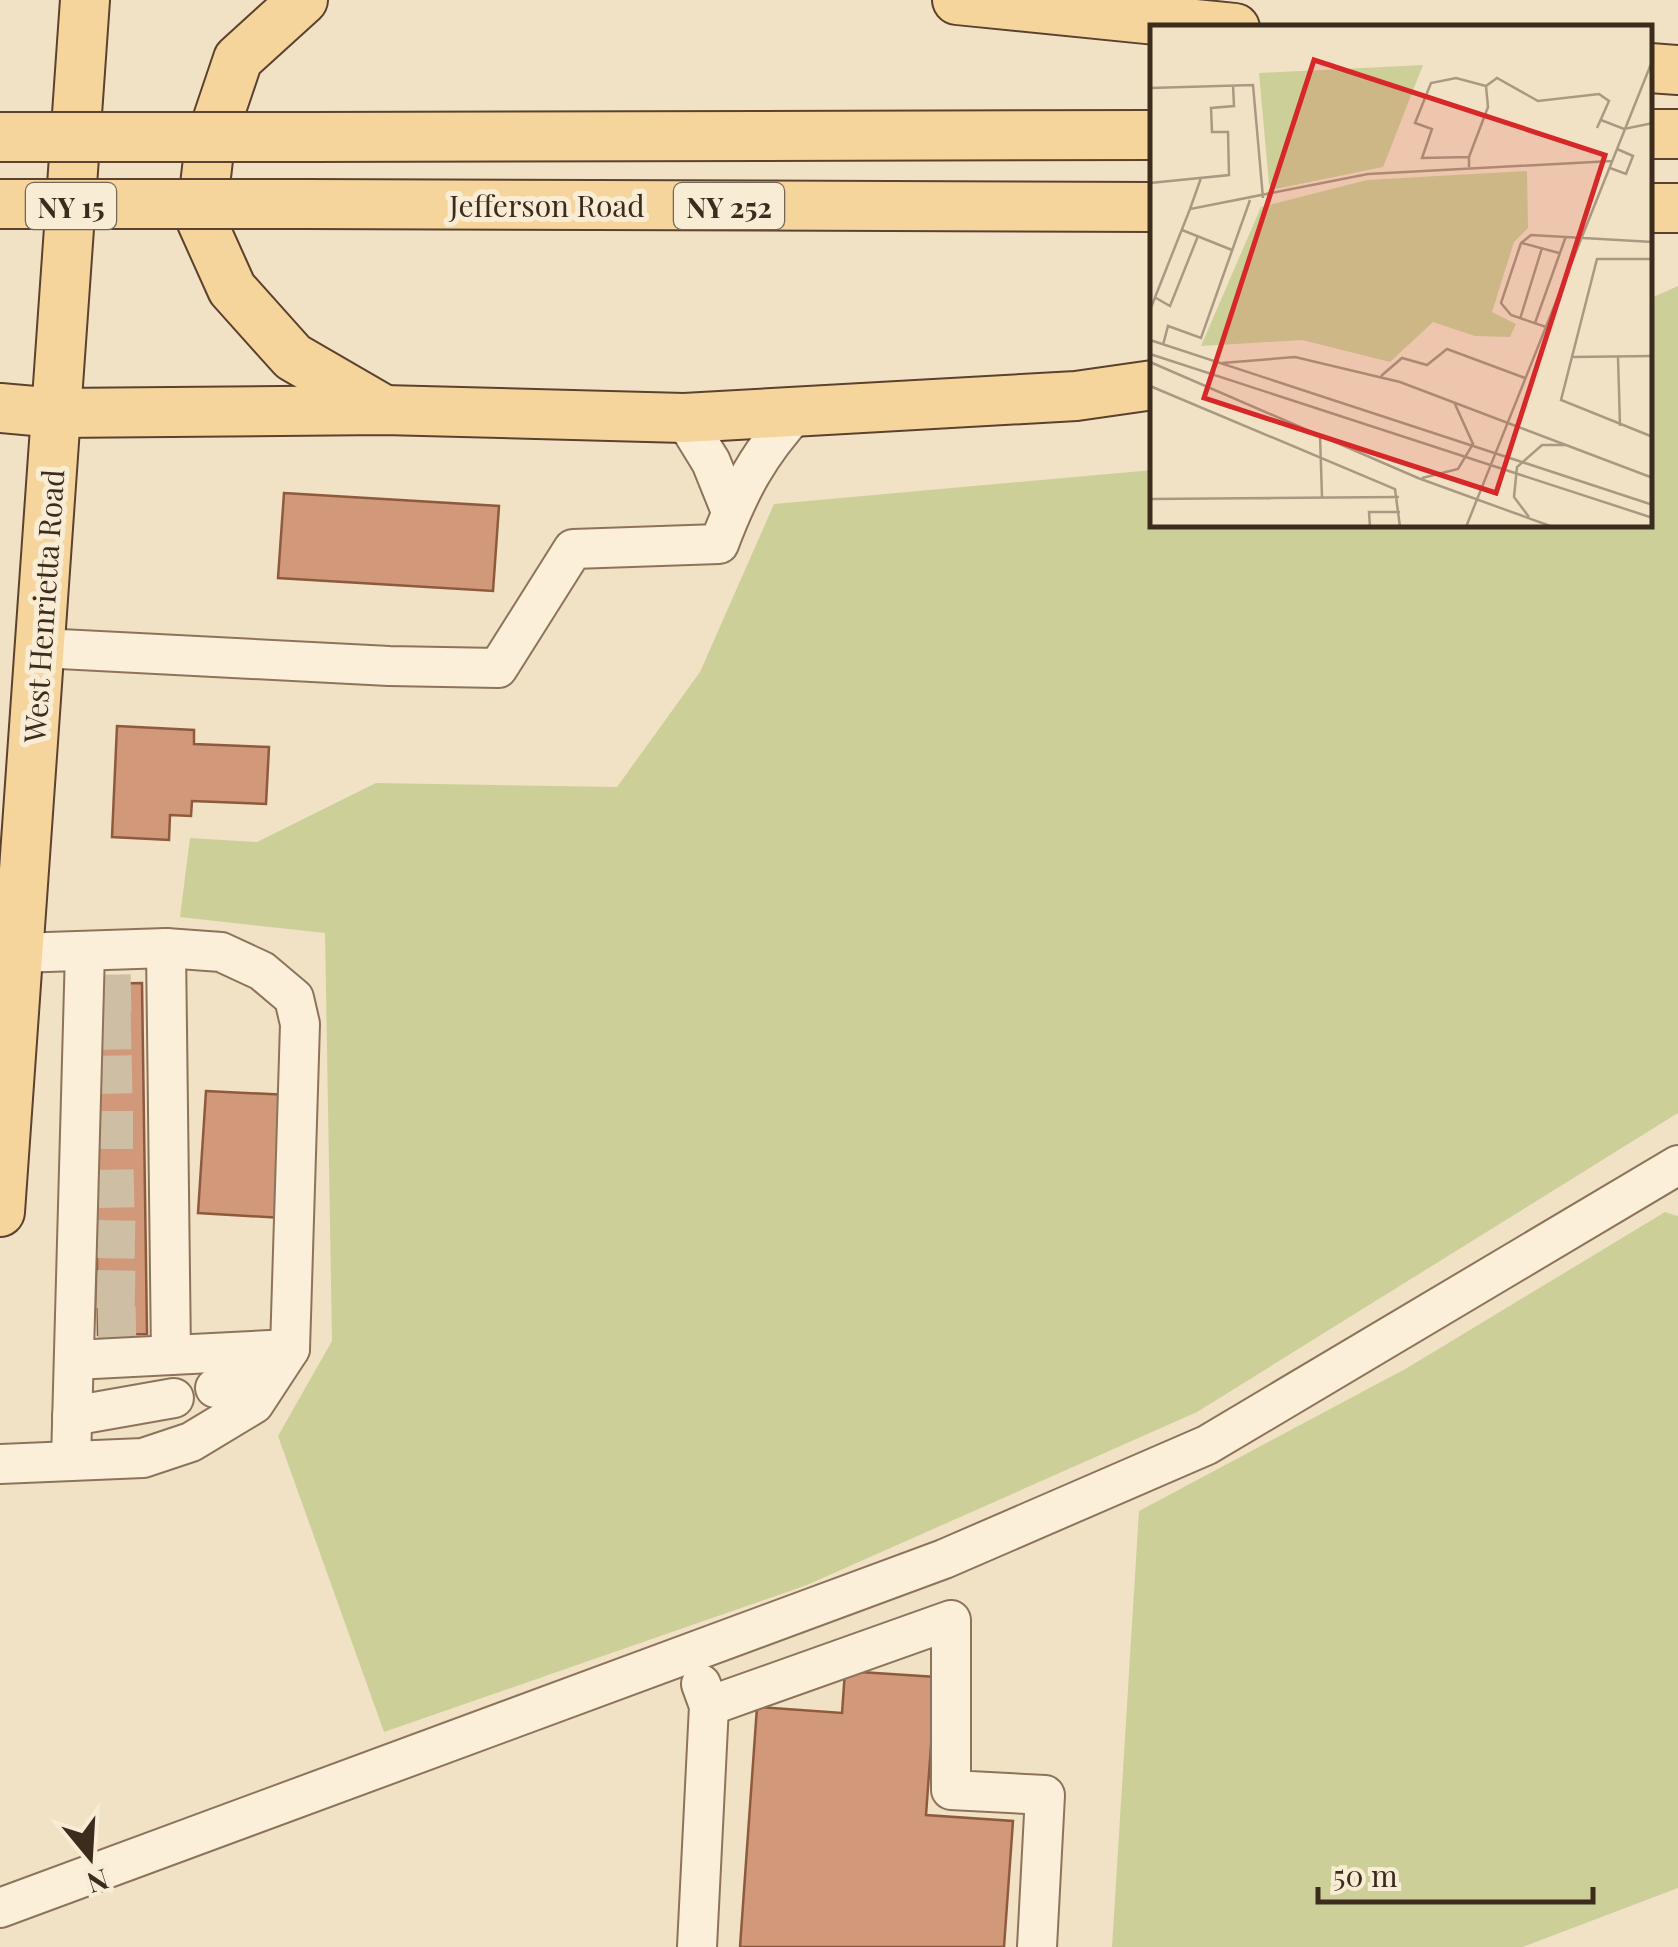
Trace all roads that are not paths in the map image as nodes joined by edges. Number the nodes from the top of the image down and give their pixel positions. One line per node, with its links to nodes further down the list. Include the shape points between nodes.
1 (85, 0): 16 (main road, West Henrietta Road / NY 15)
2 (302, 0): 14 (main road, via 238,60 210,142 201,220 232,289 293,357)
3 (957, 0): 4 (main road)
4 (1012, 3): 5 (main road)
5 (1208, 25)
6 (1653, 68): 7 (main road)
7 (1678, 70)
8 (1150, 136): 9 (main road, bridge)
9 (0, 137)
10 (0, 204): 11 (main road, Jefferson Road / NY 252, bridge)
11 (1150, 207)
12 (1150, 386): 15 (main road)
13 (0, 408): 16 (main road)
14 (384, 410): 16 (main road); 17 (main road)
15 (797, 412): 17 (main road); 18 (lane, via 758,458)
16 (57, 413): 19 (main road, West Henrietta Road / NY 15)
17 (684, 418): 18 (lane)
18 (730, 509): 19 (lane, via 719,544 573,549 498,668)
19 (40, 648): 22 (main road, West Henrietta Road / NY 15)
20 (166, 948): 21 (lane); 25 (lane, via 155,1012); 27 (lane, via 221,952 262,970 294,998 300,1024)
21 (85, 951): 22 (lane); 26 (lane)
22 (18, 954): 24 (main road, West Henrietta Road / NY 15)
23 (1678, 1165): 33 (lane, via 1207,1445 944,1560)
24 (0, 1212)
25 (161, 1317): 26 (lane); 27 (lane)
26 (82, 1338): 30 (lane)
27 (290, 1349): 28 (lane); 31 (lane, via 254,1404 191,1442 144,1458)
28 (214, 1388)
29 (174, 1398): 30 (lane)
30 (72, 1416): 31 (lane)
31 (71, 1460): 32 (lane)
32 (0, 1464)
33 (690, 1654): 34 (lane); 35 (lane)
34 (708, 1706): 36 (lane); 37 (lane, via 951,1620 951,1790 1046,1795)
35 (0, 1908)
36 (697, 1947)
37 (1037, 1947)

